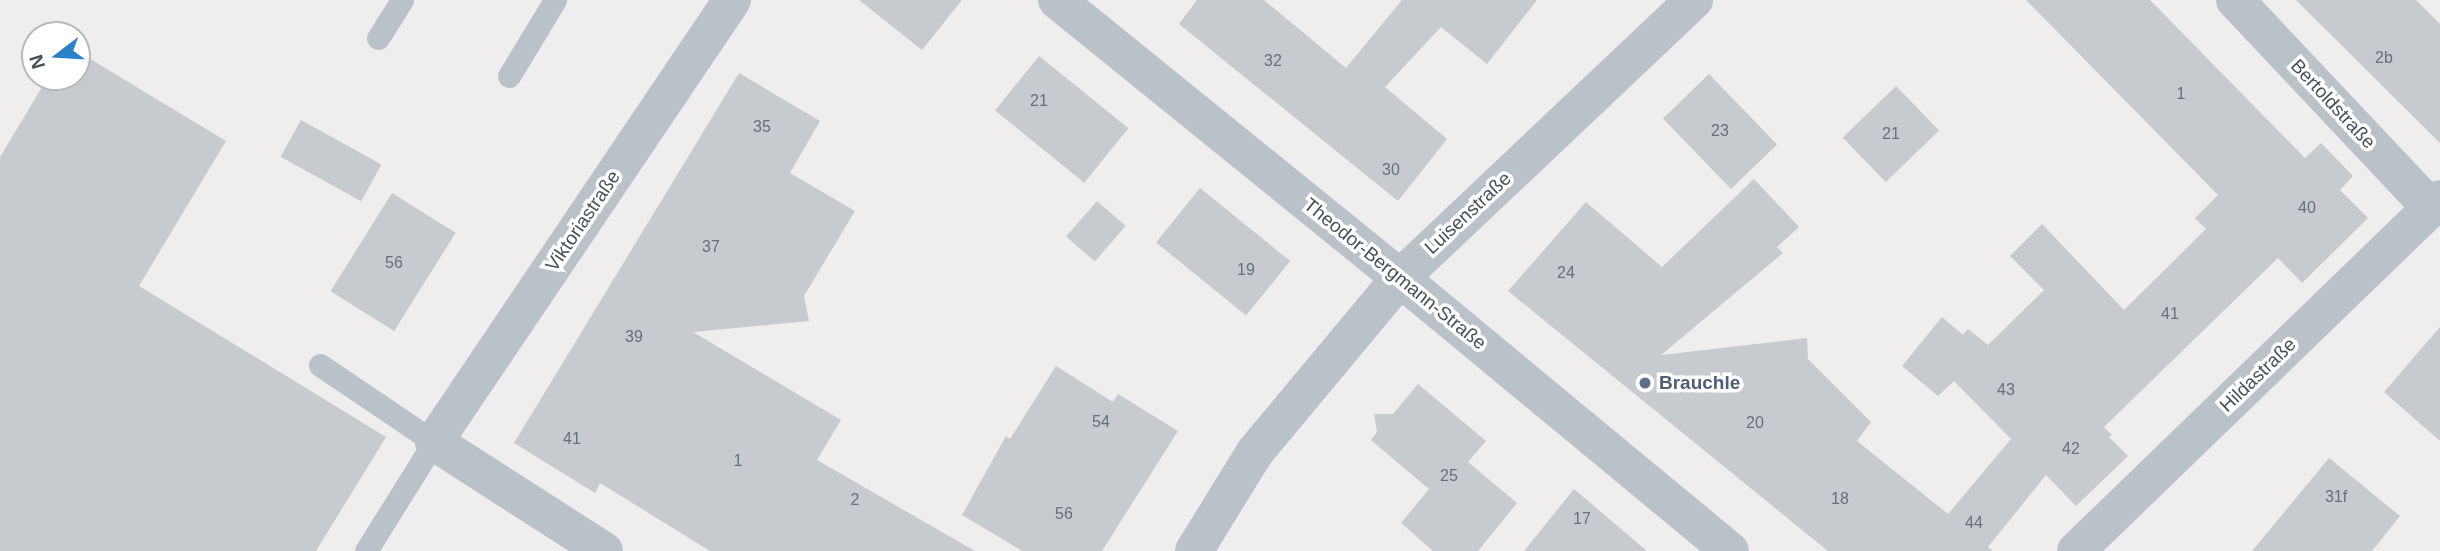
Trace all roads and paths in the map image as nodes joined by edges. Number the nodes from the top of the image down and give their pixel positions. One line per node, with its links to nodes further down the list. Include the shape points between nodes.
1 (402, 0): 7 (lane)
2 (555, 0): 8 (lane)
3 (732, 0): 12 (street, Viktoriastraße)
4 (1057, 0): 10 (street, Theodor-Bergmann-Straße)
5 (1694, 0): 10 (street, Luisenstraße)
6 (2235, 0): 9 (street, Bertoldstraße)
7 (377, 38)
8 (509, 76)
9 (2436, 204): 17 (street, Hildastraße)
10 (1400, 278): 15 (street, Luisenstraße, via 1255,452); 16 (street, Theodor-Bergmann-Straße)
11 (320, 365): 12 (lane)
12 (434, 442): 13 (lane); 14 (street)
13 (366, 551)
14 (604, 551)
15 (1194, 551)
16 (1730, 551)
17 (2076, 551)

